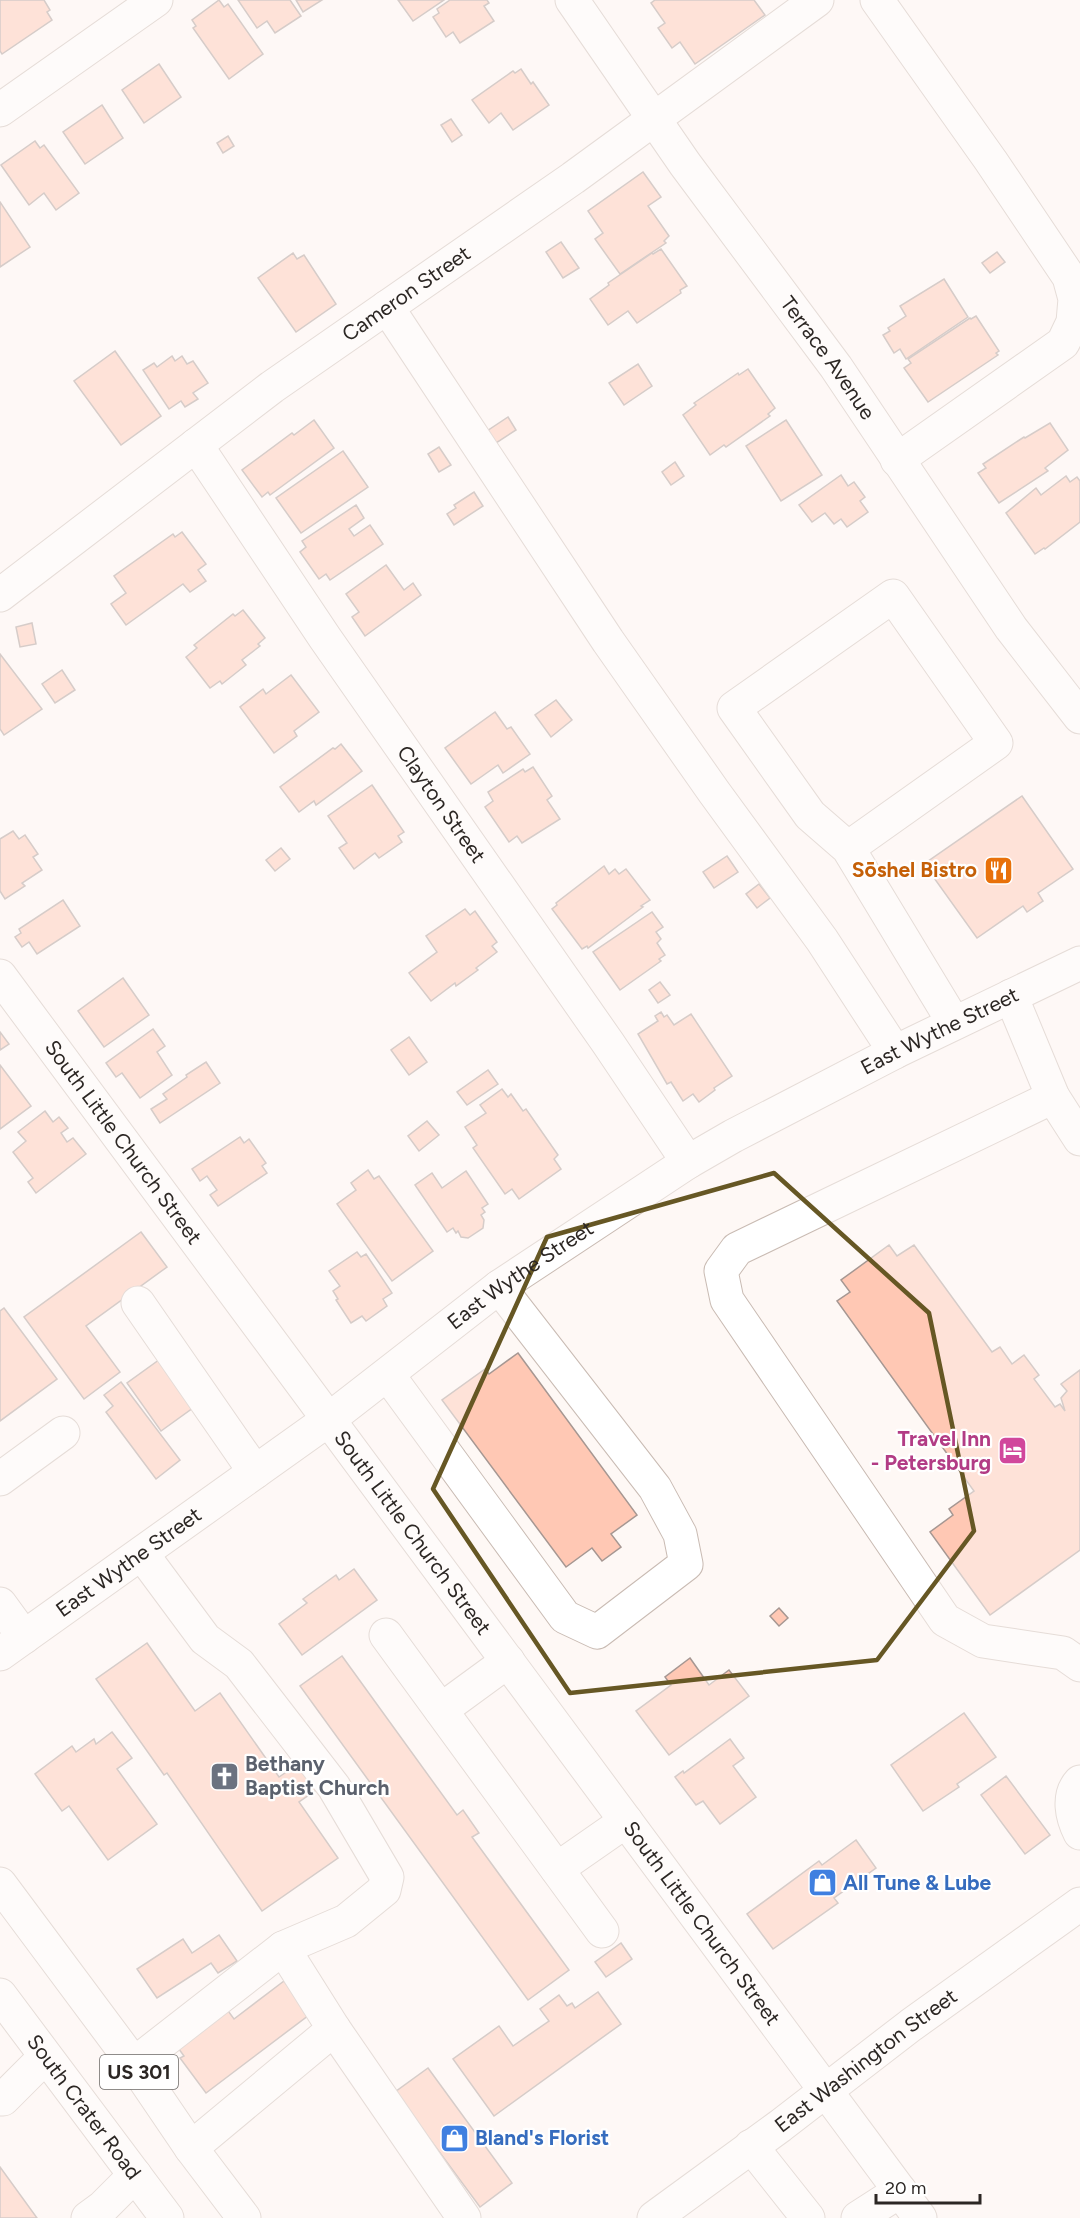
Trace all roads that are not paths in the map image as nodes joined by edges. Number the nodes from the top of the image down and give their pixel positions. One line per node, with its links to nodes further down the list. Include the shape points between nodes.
1 (156, 0): 5 (main road)
2 (572, 0): 6 (main road, Terrace Avenue)
3 (817, 0): 6 (main road, Cameron Street)
4 (877, 0): 9 (main road, via 1069,277 1075,299 1073,322 1063,343)
5 (0, 109)
6 (654, 118): 7 (main road, Cameron Street); 9 (main road, Terrace Avenue, via 836,367)
7 (387, 307): 8 (main road, Cameron Street); 17 (main road, via 608,641 822,940)
8 (196, 445): 10 (main road, Cameron Street); 20 (main road, Clayton Street)
9 (897, 460): 11 (main road, Terrace Avenue, via 1011,628)
10 (0, 595)
11 (1080, 717)
12 (848, 848): 12 (main road, via 996,743 893,596 734,708 810,815); 16 (main road)
13 (1080, 963): 15 (main road, East Wythe Street)
14 (0, 976): 24 (main road, South Little Church Street)
15 (1011, 996): 16 (main road, East Wythe Street); 18 (main road)
16 (954, 1023): 17 (main road, East Wythe Street)
17 (895, 1052): 20 (main road, East Wythe Street)
18 (1053, 1097): 19 (main road); 32 (main road, via 737,1249 722,1271 727,1300 945,1620 983,1641)
19 (1080, 1139)
20 (688, 1162): 21 (main road, East Wythe Street)
21 (499, 1287): 23 (main road, East Wythe Street); 23 (main road, via 655,1488 681,1534 686,1564 597,1632 565,1617)
22 (138, 1303): 26 (main road)
23 (388, 1375): 24 (main road, East Wythe Street)
24 (328, 1420): 26 (main road, East Wythe Street); 33 (main road, South Little Church Street)
25 (63, 1433): 27 (main road)
26 (255, 1472): 28 (main road, East Wythe Street)
27 (0, 1479)
28 (142, 1554): 31 (main road, East Wythe Street); 42 (main road, via 205,1639 239,1665 334,1787 387,1877 384,1890 346,1921)
29 (0, 1604): 31 (main road)
30 (386, 1635): 34 (main road)
31 (12, 1645)
32 (1074, 1652)
33 (508, 1661): 34 (main road); 36 (main road, South Little Church Street)
34 (441, 1710): 38 (main road)
35 (1080, 1782): 37 (main road, via 1072,1806)
36 (626, 1821): 38 (main road); 47 (main road, South Little Church Street)
37 (1080, 1833)
38 (557, 1869): 41 (main road)
39 (0, 1884): 46 (main road, US 301)
40 (1080, 1904): 47 (main road, East Washington Street)
41 (602, 1931)
42 (283, 1948): 44 (main road); 46 (main road)
43 (0, 1995): 45 (main road, South Crater Road / US 301)
44 (334, 2029): 50 (main road); 57 (main road)
45 (45, 2057): 48 (main road); 51 (main road, South Crater Road / US 301)
46 (134, 2064): 50 (main road, US 301)
47 (826, 2090): 49 (main road, East Washington Street); 52 (main road, South Little Church Street)
48 (0, 2099)
49 (751, 2146): 53 (main road, East Washington Street); 58 (main road)
50 (191, 2148): 56 (main road, US 301)
51 (135, 2175): 54 (main road); 55 (main road, South Crater Road / US 301)
52 (900, 2191): 59 (main road); 60 (main road, South Little Church Street)
53 (657, 2217)
54 (88, 2218)
55 (167, 2218)
56 (244, 2218)
57 (464, 2218)
58 (808, 2218)
59 (858, 2218)
60 (920, 2218)

